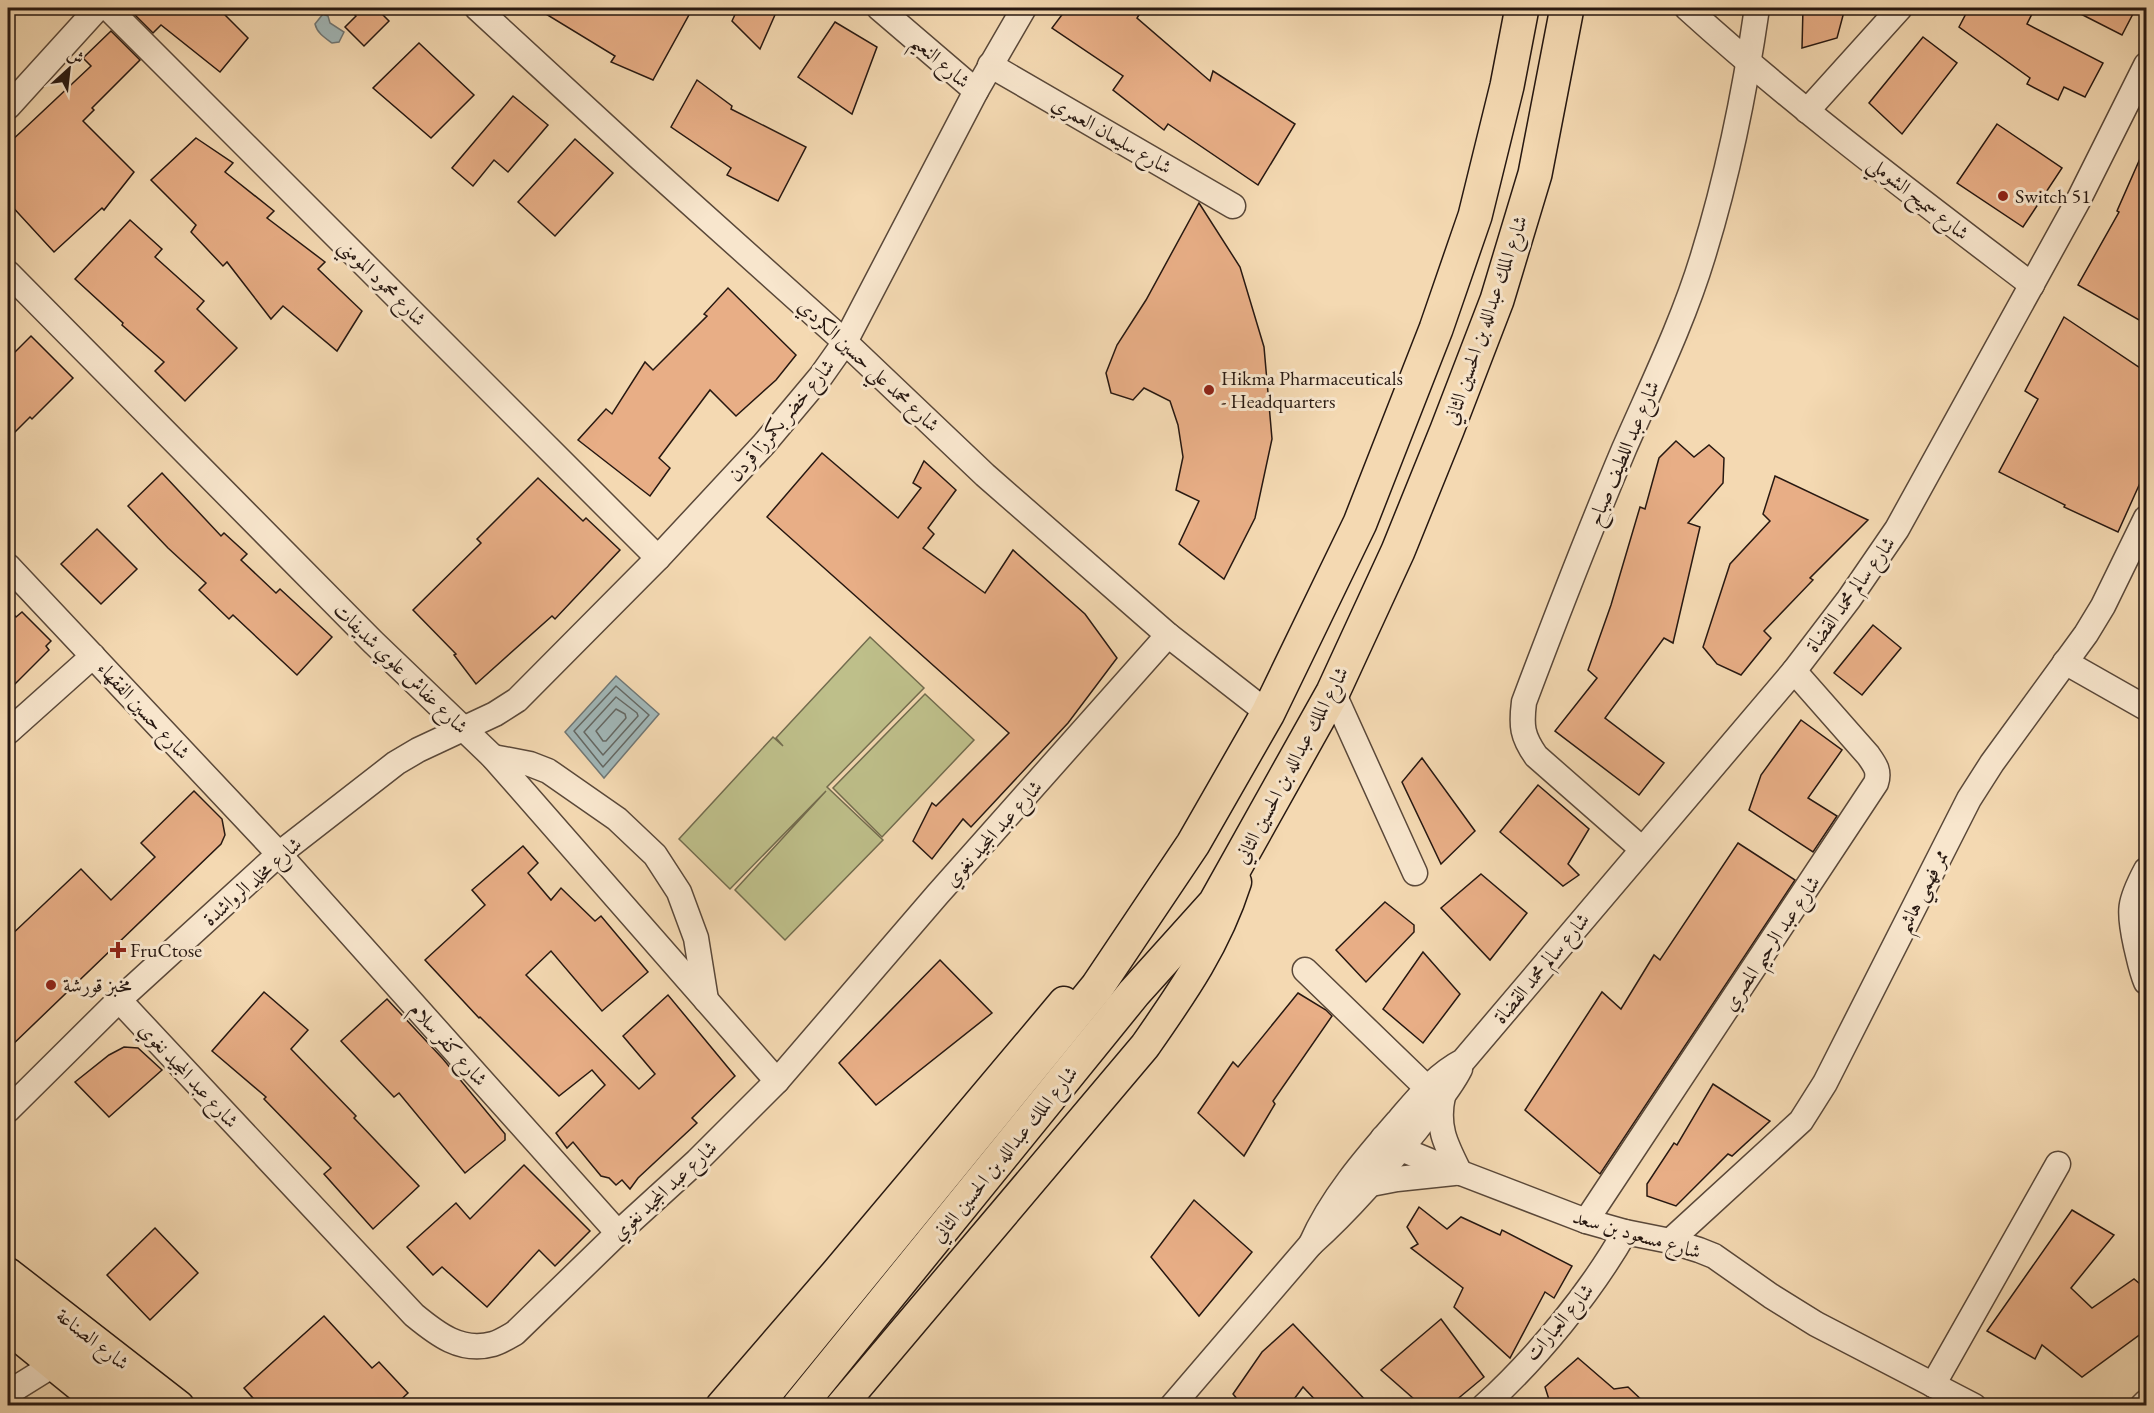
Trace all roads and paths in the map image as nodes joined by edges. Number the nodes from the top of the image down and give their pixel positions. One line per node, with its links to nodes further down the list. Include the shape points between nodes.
1 (98, 8): 15 (street)
2 (108, 8): 22 (street, شارع محمود المومني)
3 (477, 8): 20 (street, شارع محمد علي حسين الكردي)
4 (879, 8): 14 (street, شارع النعيم)
5 (1023, 8): 12 (street, شارع خضر بكمرزا قردن)
6 (1522, 8): 30 (highway, شارع الملك عبدالله بن الحسين الثاني, via 1474,216 1436,329 1360,523)
7 (1567, 8): 28 (highway, شارع الملك عبدالله بن الحسين الثاني, via 1535,174 1497,300 1398,551)
8 (1687, 8): 11 (street, شارع سميح الشوملي)
9 (1757, 8): 11 (street, شارع عبد اللطيف صباح)
10 (1900, 8): 16 (street)
11 (1749, 64): 16 (street, شارع سميح الشوملي); 36 (street, شارع عبد اللطيف صباح, via 1700,267 1584,544 1524,702 1522,723 1526,741 1536,756)
12 (990, 65): 14 (street, شارع خضر بكمرزا قردن); 17 (street, شارع سليمان العمري)
13 (2146, 65): 19 (street, شارع سالم محمد القضاة)
14 (976, 91): 20 (street, شارع خضر بكمرزا قردن)
15 (8, 107)
16 (1806, 111): 19 (street, شارع سميح الشوملي)
17 (1233, 206)
18 (8, 273): 31 (street, شارع عفاش علوي شديفات, via 373,642)
19 (2032, 285): 27 (street, شارع سالم محمد القضاة, via 1897,529)
20 (845, 342): 22 (street, شارع خضر بكمرزا قردن, via 796,408); 24 (street, شارع محمد علي حسين الكردي, via 986,475)
21 (2146, 518): 26 (street, ممر فهمي هاشم, via 2103,606)
22 (658, 558): 31 (street, شارع خضر بكمرزا قردن, via 517,700)
23 (8, 566): 25 (street, شارع حسين الفقهاء)
24 (1168, 635): 30 (street, شارع محمد علي حسين الكردي); 44 (street, شارع عبد المجيد نغوي)
25 (93, 656): 32 (street); 37 (street, شارع حسين الفقهاء)
26 (2065, 662): 29 (street); 54 (street, ممر فهمي هاشم, via 1970,799 1802,1121)
27 (1794, 671): 36 (street, شارع سالم محمد القضاة); 51 (street, شارع عبد الرحيم المصري, via 1877,767 1876,783)
28 (1333, 692): 35 (highway, شارع الملك عبدالله بن الحسين الثاني); 39 (street)
29 (2146, 708)
30 (1268, 713): 34 (highway, شارع الملك عبدالله بن الحسين الثاني)
31 (465, 729): 33 (street, شارع عفاش علوي شديفات); 37 (street, شارع مخلد الرواشدة, via 396,763)
32 (8, 732)
33 (493, 757): 43 (street, شارع عفاش علوي شديفات); 43 (street, via 548,771 617,819 655,855 679,892 696,938)
34 (1193, 844): 67 (main road, via 1070,996); 68 (highway, شارع الملك عبدالله بن الحسين الثاني, via 1097,987)
35 (1247, 847): 69 (highway, شارع الملك عبدالله بن الحسين الثاني, via 1215,903 1134,993); 70 (main road, via 1216,936 1145,1046)
36 (1642, 849): 45 (street, شارع سالم محمد القضاة, via 1459,1070)
37 (279, 854): 42 (street, شارع مخلد الرواشدة); 53 (street, شارع كفر سلام)
38 (2146, 870): 41 (street, via 2135,891 2129,916)
39 (1415, 873)
40 (1305, 970): 45 (street)
41 (2146, 982)
42 (119, 1000): 46 (street, شارع مخلد الرواشدة); 53 (street, شارع عبد المجيد نغوي, via 414,1315 436,1334 453,1342 470,1346 493,1344 514,1333)
43 (706, 1000): 44 (street, شارع عفاش علوي شديفات)
44 (777, 1081): 53 (street, شارع عبد المجيد نغوي)
45 (1435, 1092): 47 (street, شارع سالم محمد القضاة); 49 (street, via 1443,1136)
46 (8, 1110)
47 (1392, 1143): 49 (street, شارع مسعود بن سعد); 50 (street, شارع سالم محمد القضاة); 55 (street, شارع سالم محمد القضاة, via 1335,1202)
48 (2058, 1164): 60 (street)
49 (1460, 1173): 50 (street); 51 (street, شارع مسعود بن سعد)
50 (1371, 1184): 55 (street, شارع سالم محمد القضاة)
51 (1586, 1221): 52 (street, شارع مسعود بن سعد)
52 (1625, 1232): 54 (street, شارع مسعود بن سعد); 62 (street, شارع العبارات, via 1584,1296)
53 (618, 1233)
54 (1670, 1241): 60 (street, شارع مسعود بن سعد, via 1714,1257 1816,1324)
55 (1311, 1244): 71 (street, شارع سالم محمد القضاة)
56 (8, 1273): 66 (main road, شارع الصناعة)
57 (8, 1299): 65 (highway)
58 (8, 1328): 59 (main road)
59 (53, 1365): 61 (street); 64 (main road)
60 (1933, 1385): 72 (street, شارع مسعود بن سعد)
61 (8, 1393)
62 (1500, 1400)
63 (2146, 1402): 73 (street)
64 (104, 1406)
65 (139, 1406)
66 (179, 1406)
67 (721, 1406)
68 (755, 1406)
69 (799, 1406)
70 (841, 1406)
71 (1172, 1406)
72 (1974, 1406)
73 (2142, 1406)

